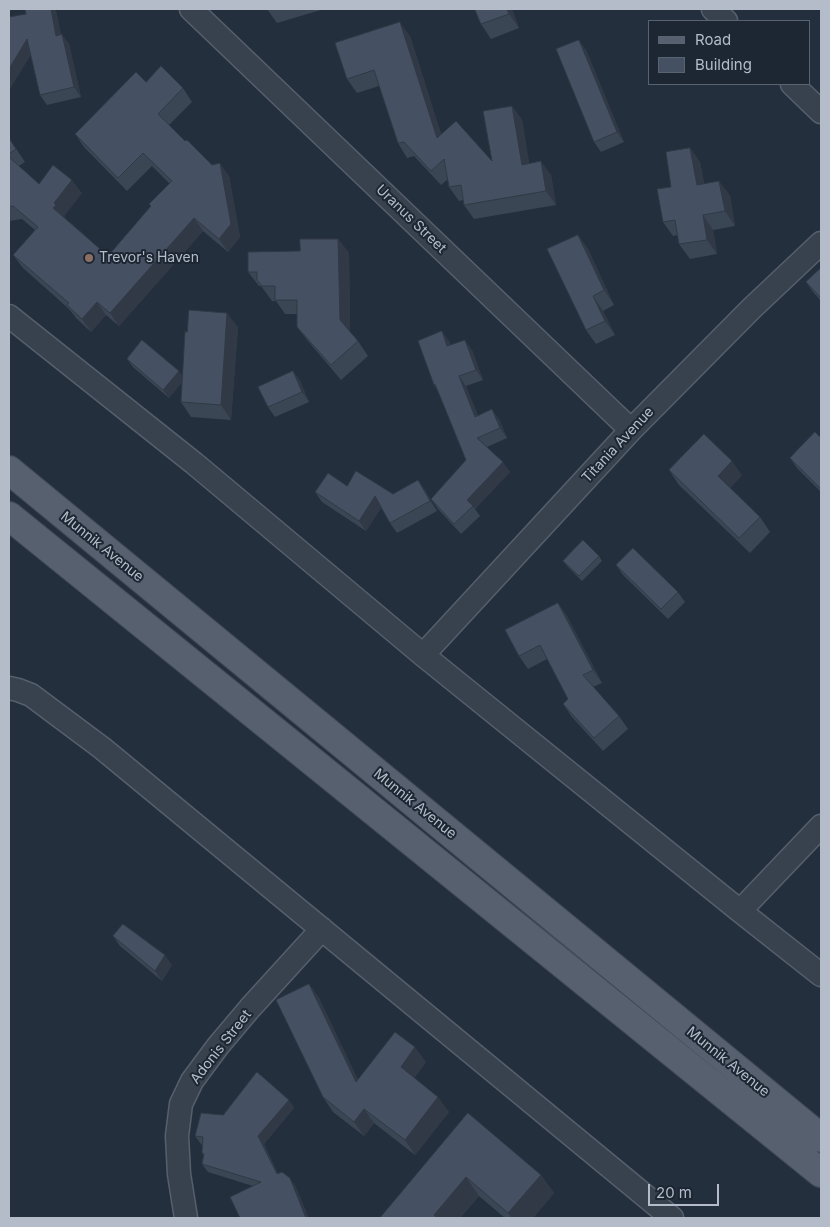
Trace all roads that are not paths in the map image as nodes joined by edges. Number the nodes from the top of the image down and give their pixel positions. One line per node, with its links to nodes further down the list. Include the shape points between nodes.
1 (190, 9): 8 (street, Uranus Street)
2 (713, 9): 3 (street)
3 (725, 20)
4 (793, 85): 5 (street)
5 (821, 112)
6 (821, 243): 8 (street, Titania Avenue)
7 (9, 316): 11 (street, via 195,464)
8 (631, 430): 11 (street, Titania Avenue)
9 (9, 470): 17 (main road, Munnik Avenue)
10 (9, 516): 18 (main road, Munnik Avenue)
11 (423, 654): 14 (street)
12 (9, 688): 15 (street, via 32,695 102,748)
13 (821, 826): 14 (street)
14 (740, 911): 16 (street)
15 (322, 929): 19 (street, Adonis Street, via 218,1046 192,1081 181,1104 178,1165); 20 (street)
16 (821, 975)
17 (821, 1138)
18 (821, 1173)
19 (186, 1218)
20 (672, 1218)

